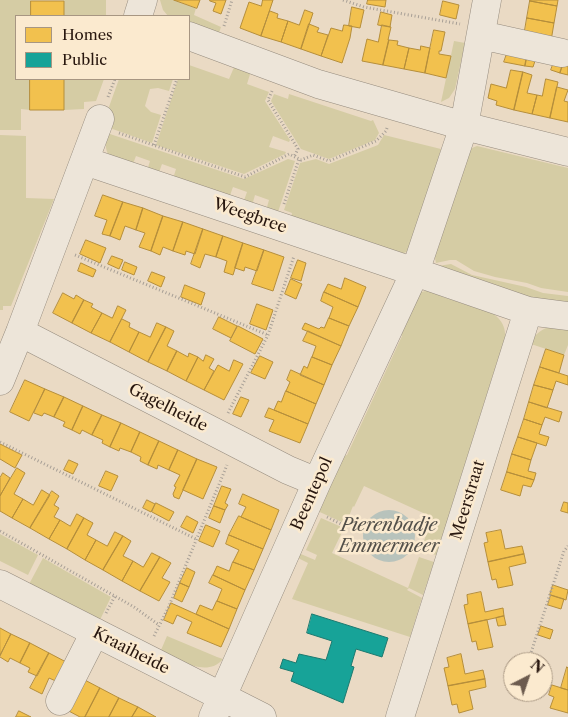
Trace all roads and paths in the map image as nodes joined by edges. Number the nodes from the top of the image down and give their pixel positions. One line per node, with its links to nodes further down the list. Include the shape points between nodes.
1 (143, 0): 4 (street)
2 (344, 0): 5 (path)
3 (487, 0): 5 (street, Beentepol)
4 (138, 15)
5 (481, 31): 7 (street); 12 (street, Beentepol)
6 (190, 36): 8 (street)
7 (562, 54)
8 (280, 70): 10 (street); 15 (path, via 268,100 298,149)
9 (177, 80): 13 (path)
10 (393, 106): 12 (street); 16 (path, via 386,132 376,141 329,161 313,155)
11 (99, 122): 13 (path); 17 (street)
12 (464, 126): 14 (street); 20 (street, Beentepol)
13 (154, 145): 15 (path, via 245,177 289,154)
14 (568, 152)
15 (294, 157): 16 (path)
16 (299, 159): 18 (path)
17 (85, 161): 18 (street, Weegbree); 19 (street)
18 (289, 230): 20 (street, Weegbree); 24 (path)
19 (53, 246): 23 (street); 24 (path)
20 (415, 272): 21 (street, Weegbree); 28 (street, Beentepol)
21 (528, 311): 22 (street, Weegbree); 40 (street, Meerstraat)
22 (568, 316)
23 (20, 332): 25 (street); 26 (street, Gagelheide)
24 (268, 335): 26 (path)
25 (0, 381)
26 (227, 439): 28 (street, Gagelheide); 30 (path)
27 (0, 442): 30 (path)
28 (317, 482): 38 (street, Beentepol)
29 (0, 531): 33 (path, via 134,607)
30 (196, 539): 33 (path)
31 (568, 546): 35 (path)
32 (0, 584): 34 (street, Kraaiheide)
33 (159, 625): 36 (path)
34 (95, 632): 36 (street, Kraaiheide); 37 (street)
35 (531, 652)
36 (143, 657): 38 (street, Kraaiheide)
37 (60, 702)
38 (217, 707): 39 (street, Kraaiheide)
39 (262, 717)
40 (400, 717)

